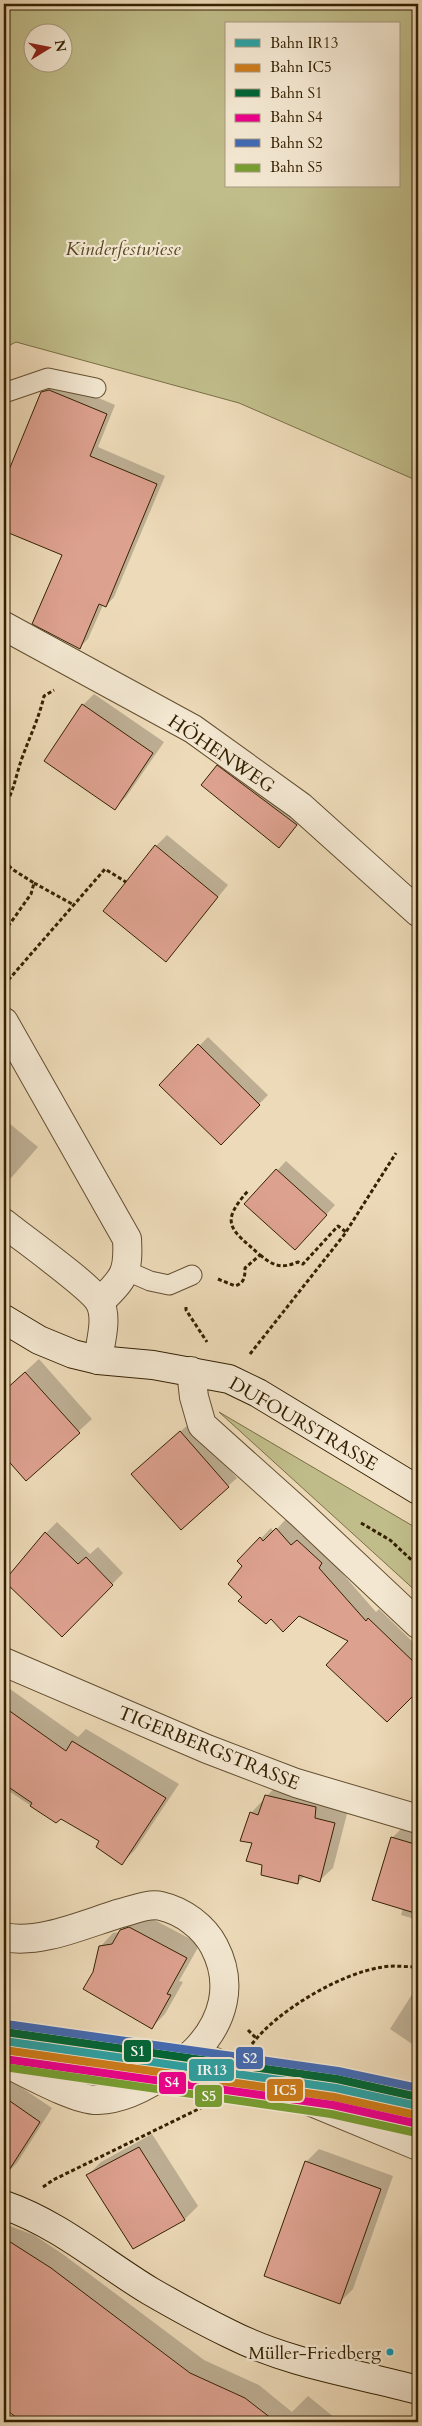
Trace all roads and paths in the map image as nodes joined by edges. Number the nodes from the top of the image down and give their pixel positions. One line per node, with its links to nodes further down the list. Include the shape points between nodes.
1 (96, 388): 2 (lane, via 48,378)
2 (4, 393)
3 (4, 626): 10 (street, HÖHENWEG, via 193,730 300,806)
4 (57, 689): 5 (path, via 44,696 14,791)
5 (4, 808)
6 (4, 861): 8 (path, via 12,870)
7 (126, 882): 9 (path, via 104,869)
8 (34, 883): 9 (path); 11 (path, via 31,894 9,925)
9 (74, 906): 12 (path)
10 (418, 912)
11 (4, 925)
12 (4, 985)
13 (4, 1022): 19 (street, via 127,1239 129,1263)
14 (396, 1153): 17 (path)
15 (248, 1191): 18 (path, via 234,1208 233,1230)
16 (4, 1223): 21 (street)
17 (346, 1232): 18 (path, via 338,1226 303,1264 298,1262 279,1267); 25 (path)
18 (260, 1255): 20 (path, via 245,1268 245,1278 235,1286)
19 (125, 1270): 20 (lane, via 169,1285); 21 (street, via 118,1284)
20 (192, 1275)
21 (100, 1302): 26 (street, via 103,1321)
22 (186, 1310): 24 (path)
23 (4, 1320): 26 (street, DUFOURSTRASSE, via 39,1340)
24 (209, 1345)
25 (247, 1358)
26 (98, 1360): 27 (street, DUFOURSTRASSE)
27 (191, 1371): 28 (street, DUFOURSTRASSE, via 229,1378 258,1393); 29 (street, via 202,1425)
28 (418, 1490)
29 (418, 1624)
30 (4, 1662): 31 (street, TIGERBERGSTRASSE, via 287,1780)
31 (418, 1819)
32 (4, 1937): 35 (street, via 40,1937 140,1908 160,1906 180,1913 210,1939 220,1958 226,1982 222,2006 213,2029)
33 (418, 1967): 34 (path, via 384,1967 343,1979 301,2002 264,2029)
34 (249, 2049)
35 (194, 2053): 36 (street, via 153,2082 131,2093 96,2100); 38 (street)
36 (4, 2062)
37 (224, 2096): 39 (path)
38 (418, 2146)
39 (53, 2180)
40 (4, 2205): 41 (street, via 44,2222 150,2291 231,2335 296,2360)
41 (418, 2390)

